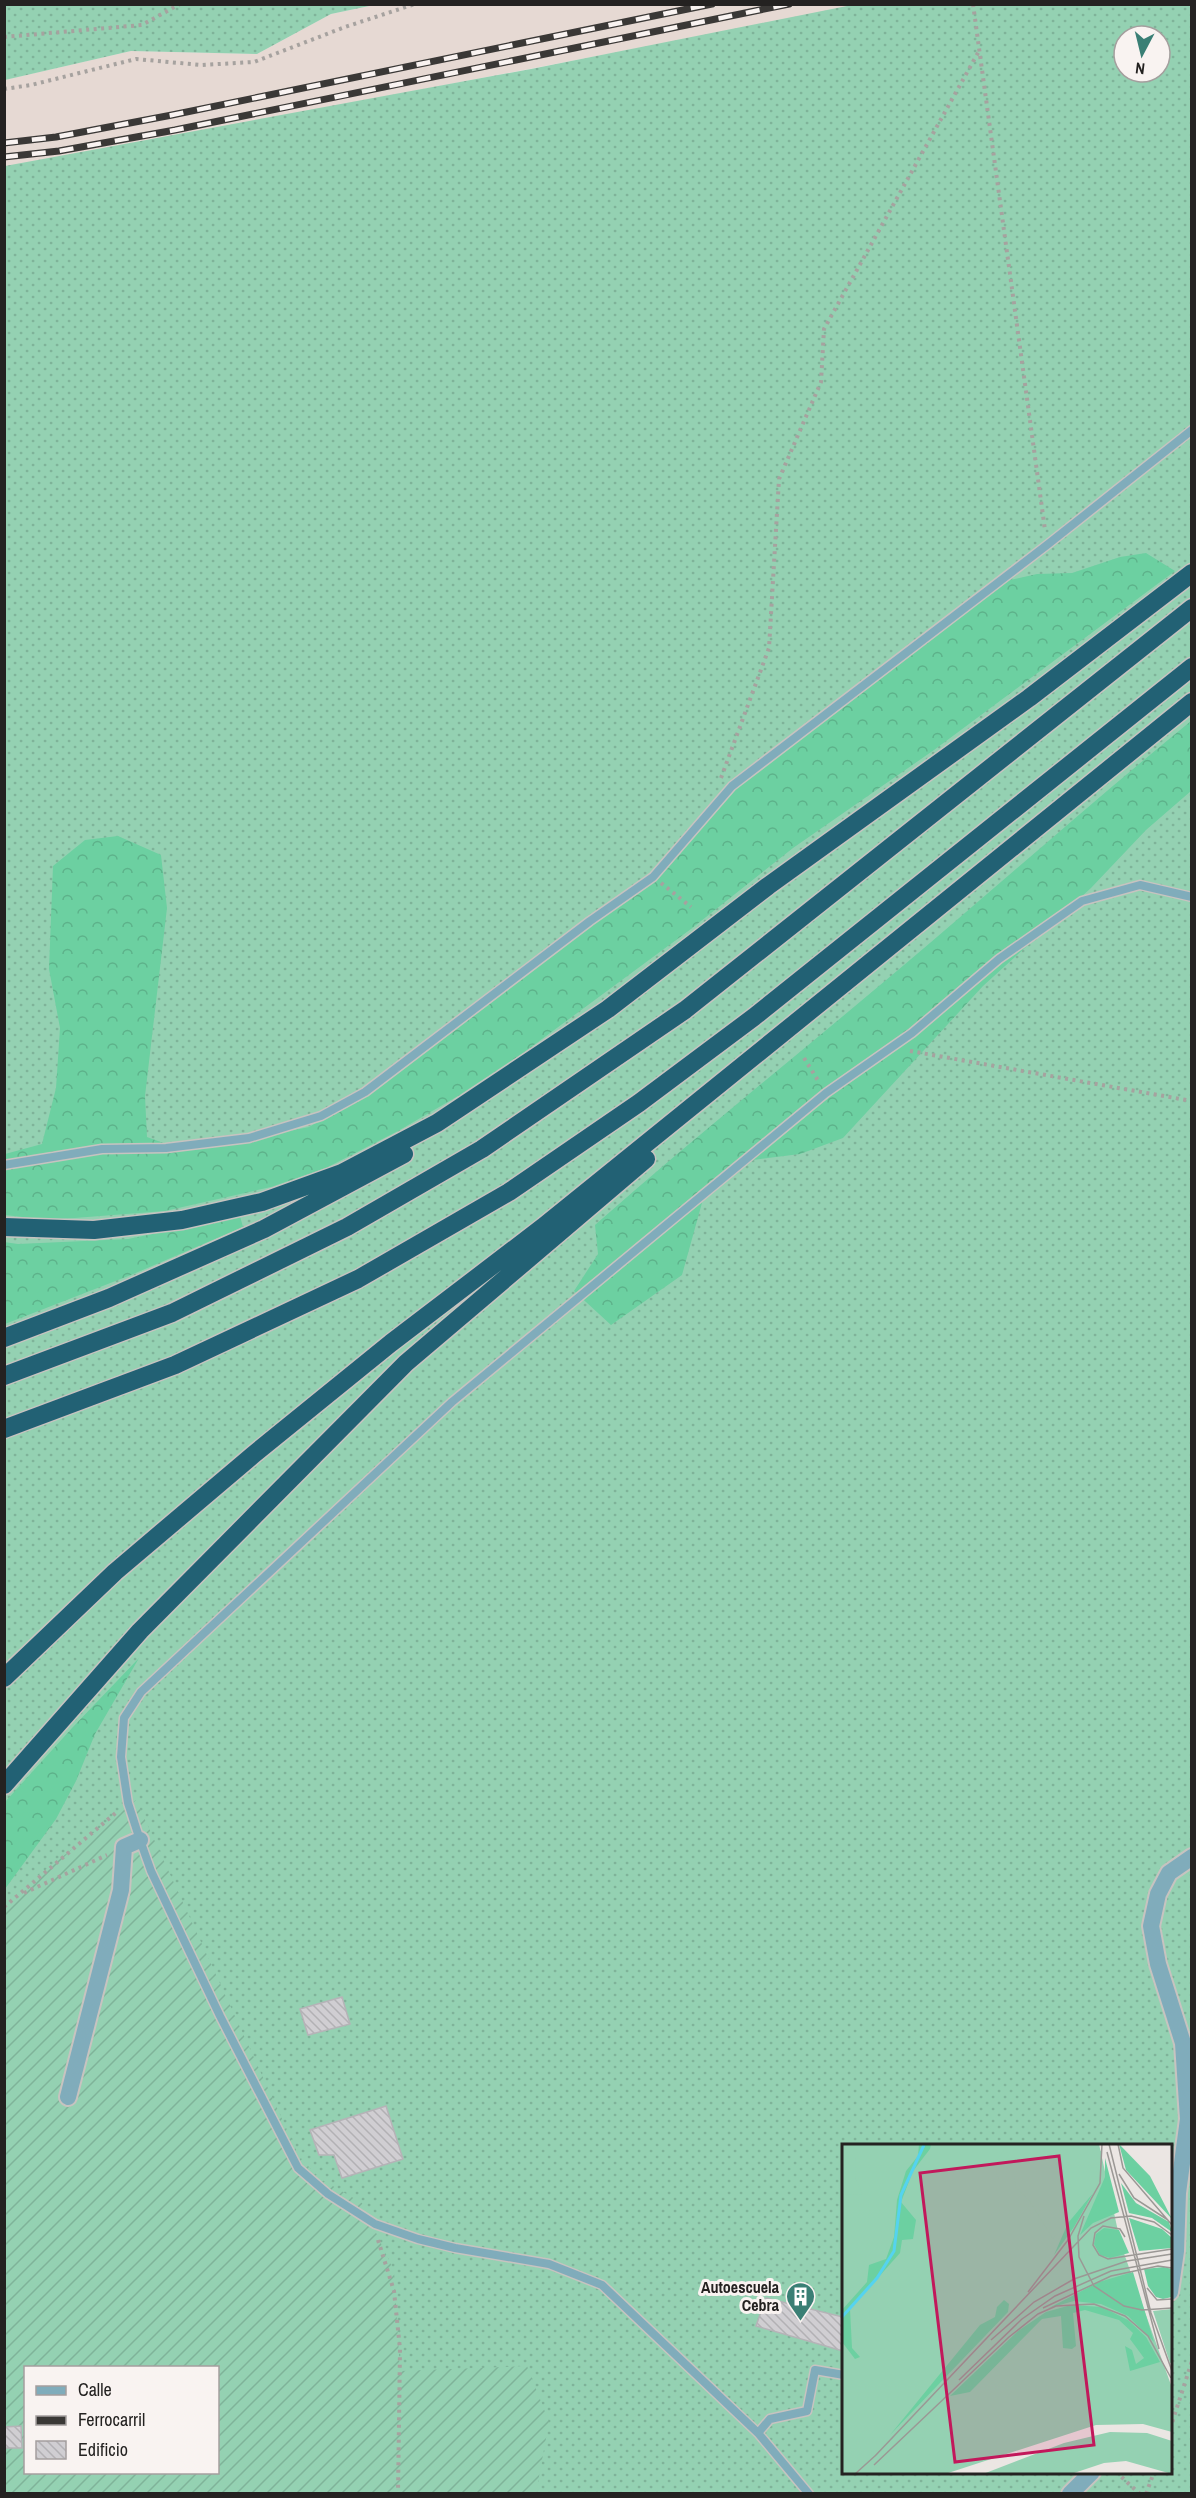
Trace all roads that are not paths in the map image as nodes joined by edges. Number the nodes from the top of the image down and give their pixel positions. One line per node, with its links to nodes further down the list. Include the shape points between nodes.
1 (1191, 430): 9 (lane, via 732,786 653,876 365,1092 321,1116 249,1138 166,1148 102,1149)
2 (1191, 573): 7 (highway, via 1029,698)
3 (1191, 609): 12 (highway, via 685,1010 482,1149 347,1227 172,1313)
4 (1191, 667): 13 (highway, via 754,1017 639,1103 509,1192 358,1279 175,1365)
5 (1191, 702): 6 (highway)
6 (1054, 811): 14 (highway, via 543,1227 253,1455 116,1572); 15 (highway, via 406,1363 140,1631)
7 (867, 815): 10 (highway, via 768,885 608,1009 437,1123 342,1173 262,1202 182,1220 94,1230); 11 (highway, via 614,1016 468,1117 264,1229 109,1298)
8 (1191, 897): 16 (lane, via 1140,885 1082,901 999,959 912,1034 825,1093 452,1402 141,1692 124,1718 121,1757 128,1803)
9 (4, 1165)
10 (4, 1227)
11 (4, 1338)
12 (4, 1376)
13 (4, 1428)
14 (4, 1678)
15 (4, 1785)
16 (140, 1840): 18 (street, via 124,1847 121,1890); 21 (lane, via 220,2016 298,2168 328,2194 375,2224 418,2240 549,2264 602,2286)
17 (1191, 1857): 19 (street, via 1169,1873 1158,1894 1151,1926 1158,1964 1183,2043 1188,2119)
18 (68, 2097)
19 (1172, 2278)
20 (842, 2375): 21 (lane, via 815,2370 807,2410 770,2419)
21 (758, 2433): 23 (lane)
22 (1090, 2474): 24 (street)
23 (809, 2493)
24 (1070, 2493)

